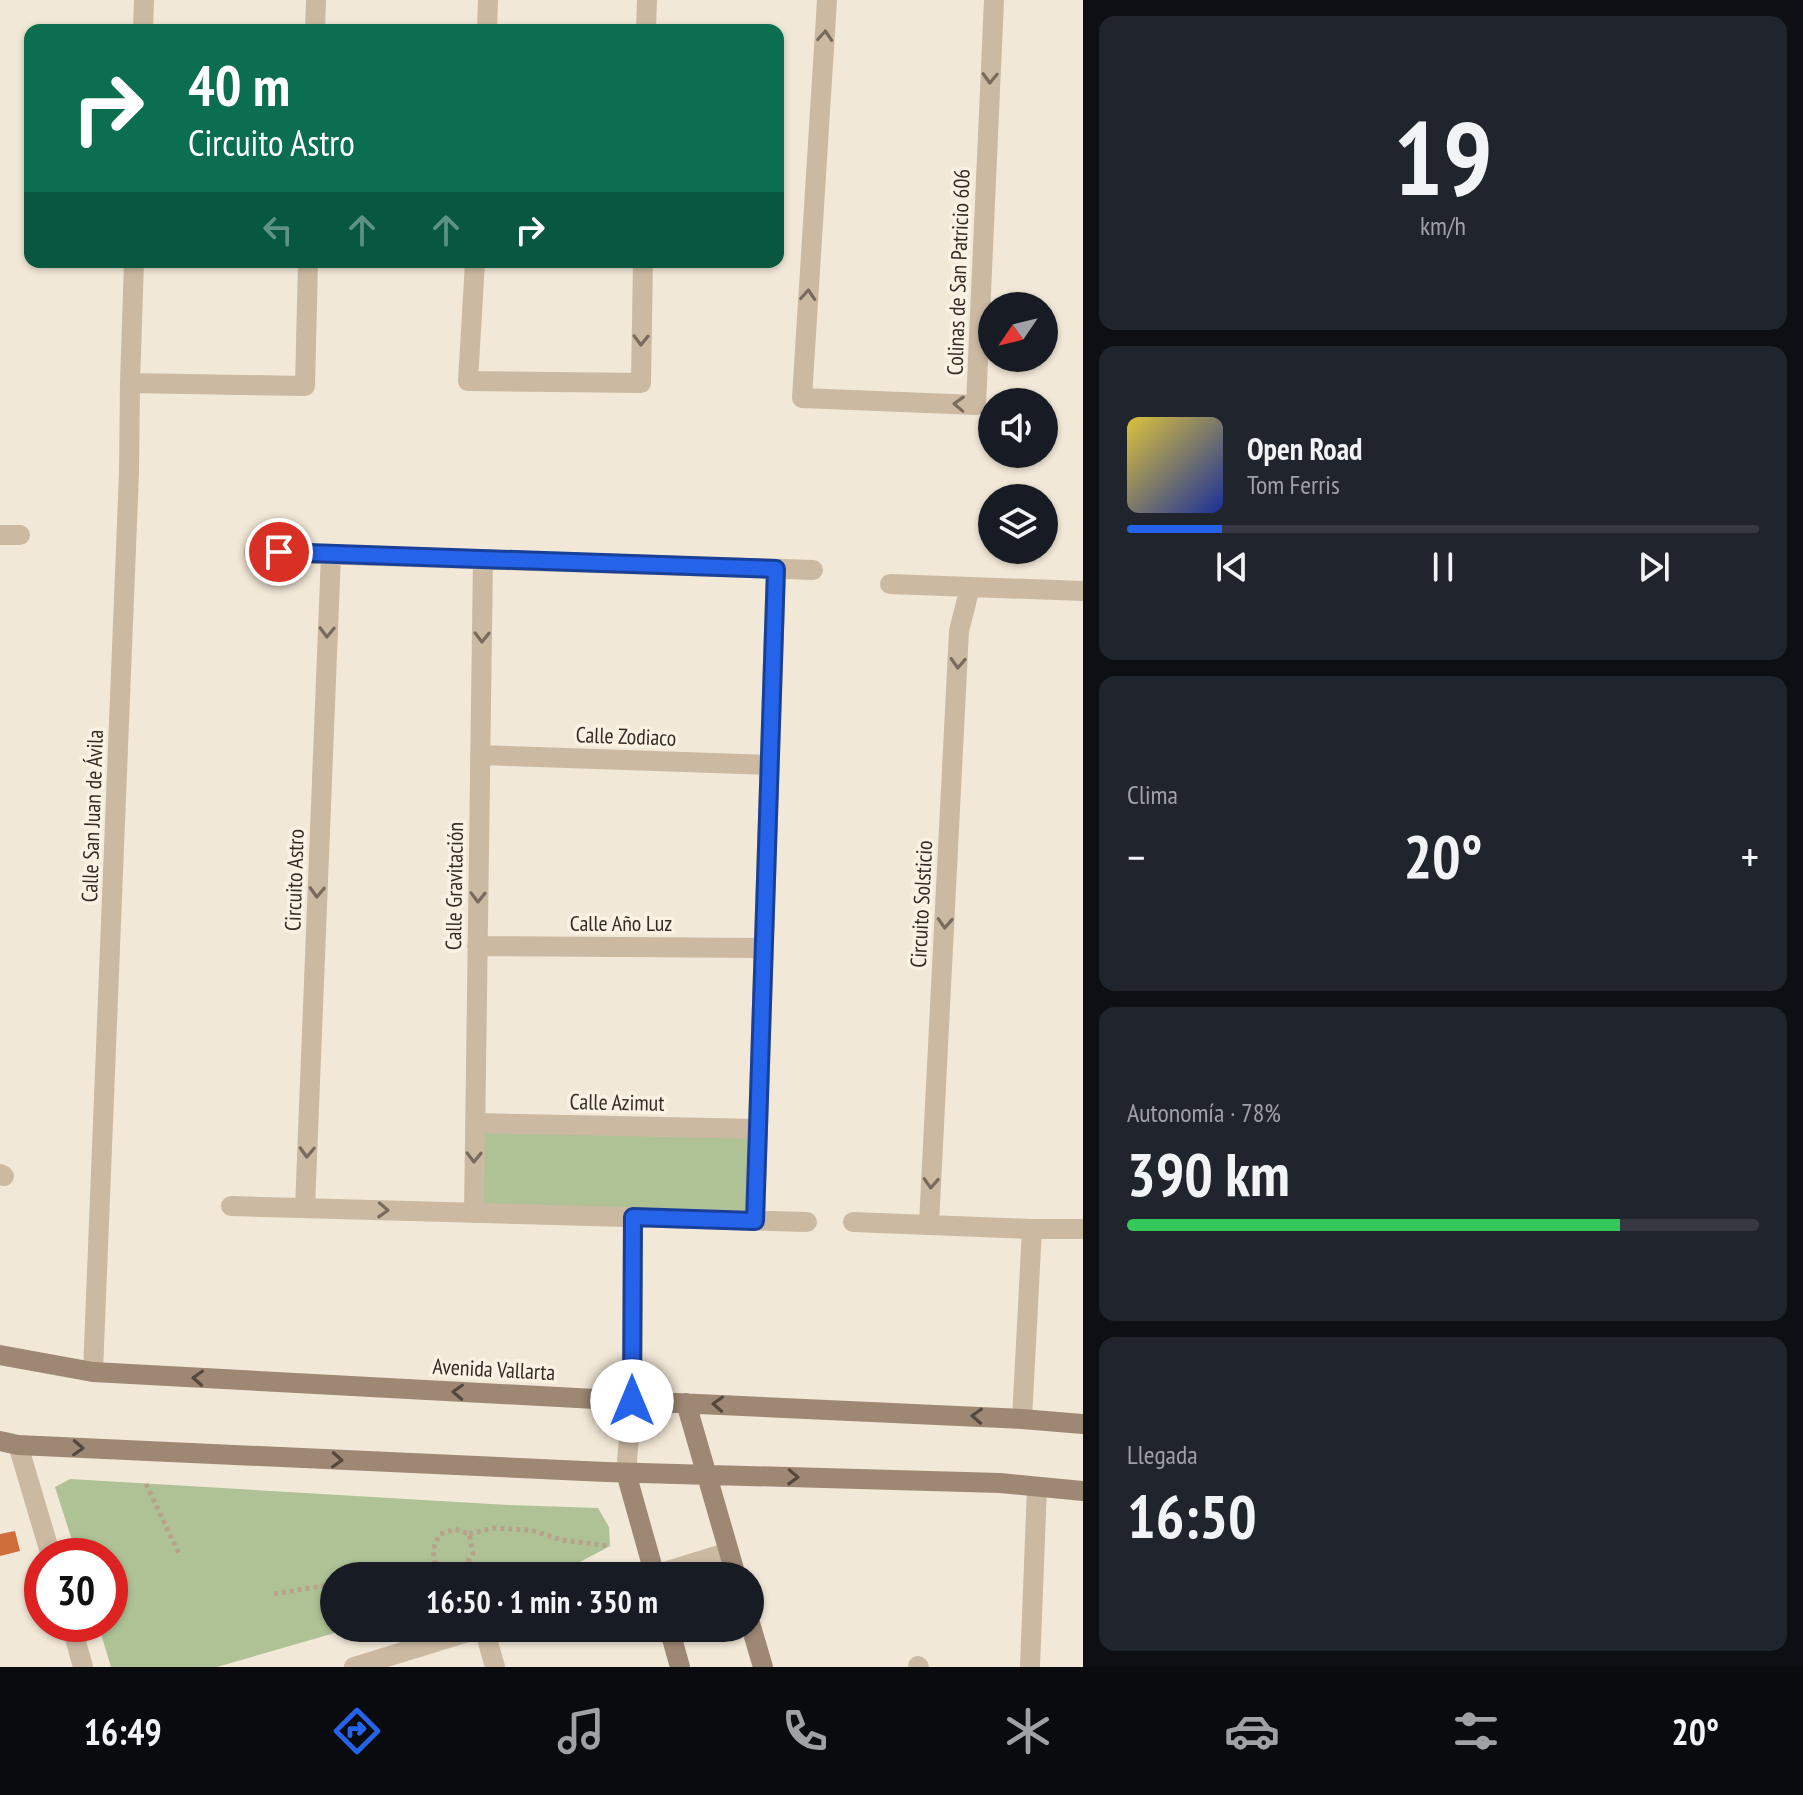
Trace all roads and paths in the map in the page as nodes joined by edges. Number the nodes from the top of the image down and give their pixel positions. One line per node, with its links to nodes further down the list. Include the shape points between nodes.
1 (144, 0): 7 (street)
2 (316, 0): 8 (street)
3 (488, 0): 9 (street)
4 (647, 0): 10 (street)
5 (827, 0): 6 (street, Colinas de San Patricio 606, one-way to 5, via 976,405 802,398)
6 (994, 0)
7 (143, 24)
8 (315, 24)
9 (487, 24)
10 (646, 24)
11 (134, 268): 15 (street, Calle San Juan de Ávila)
12 (308, 268): 15 (street, via 305,386)
13 (475, 268): 14 (street, one-way to 13, via 641,383 468,381)
14 (643, 268)
15 (130, 383): 41 (street, Calle San Juan de Ávila)
16 (254, 552): 17 (street)
17 (331, 554): 18 (street); 31 (street, Circuito Astro, one-way to 31)
18 (483, 559): 19 (street); 24 (street, Calle Gravitación, one-way to 24)
19 (776, 569): 20 (street); 25 (street)
20 (813, 570)
21 (890, 584): 22 (street)
22 (970, 587): 23 (street); 37 (street, Circuito Solsticio, one-way to 37, via 959,631)
23 (1083, 591)
24 (480, 755): 25 (street, Calle Zodiaco); 26 (street, Calle Gravitación, one-way to 26)
25 (770, 765): 27 (street)
26 (477, 946): 27 (street, Calle Año Luz); 28 (street, Calle Gravitación)
27 (764, 948): 29 (street)
28 (475, 1123): 29 (street, Calle Azimut); 32 (street, Calle Gravitación, one-way to 32)
29 (758, 1129): 34 (street)
30 (231, 1206): 31 (street)
31 (305, 1208): 32 (street, one-way to 32)
32 (474, 1213): 33 (street)
33 (633, 1217): 34 (street); 42 (street)
34 (755, 1221): 35 (street)
35 (807, 1222)
36 (853, 1222): 37 (street)
37 (929, 1224): 38 (street)
38 (1032, 1229): 39 (street); 44 (street)
39 (1083, 1229)
40 (0, 1355): 41 (street, Avenida Vallarta)
41 (93, 1372): 42 (street, Avenida Vallarta, one-way to 41)
42 (632, 1401): 43 (street, Avenida Vallarta); 47 (street)
43 (686, 1403): 44 (street, Avenida Vallarta, one-way to 43); 48 (street)
44 (1022, 1419): 45 (street, Avenida Vallarta)
45 (1083, 1424)
46 (9, 1443): 47 (street, one-way to 47); 53 (street)
47 (626, 1473): 48 (street); 59 (street)
48 (706, 1474): 50 (street, one-way to 50); 55 (street)
49 (146, 1484): 56 (path)
50 (1037, 1487): 51 (street); 74 (street)
51 (1083, 1491)
52 (469, 1534): 54 (path, via 493,1528 530,1530); 57 (path, via 455,1529 440,1534 432,1554); 58 (path, via 473,1553)
53 (44, 1538)
54 (610, 1546)
55 (729, 1552): 60 (street); 61 (street)
56 (179, 1554)
57 (435, 1562)
58 (467, 1562)
59 (649, 1562)
60 (697, 1562)
61 (732, 1562)
62 (320, 1586): 63 (path)
63 (274, 1594)
64 (76, 1642): 69 (street)
65 (436, 1642): 70 (street)
66 (487, 1642): 71 (street)
67 (673, 1642): 72 (street)
68 (756, 1642): 73 (street)
69 (83, 1667)
70 (354, 1667)
71 (495, 1667)
72 (680, 1667)
73 (763, 1667)
74 (1030, 1667)

